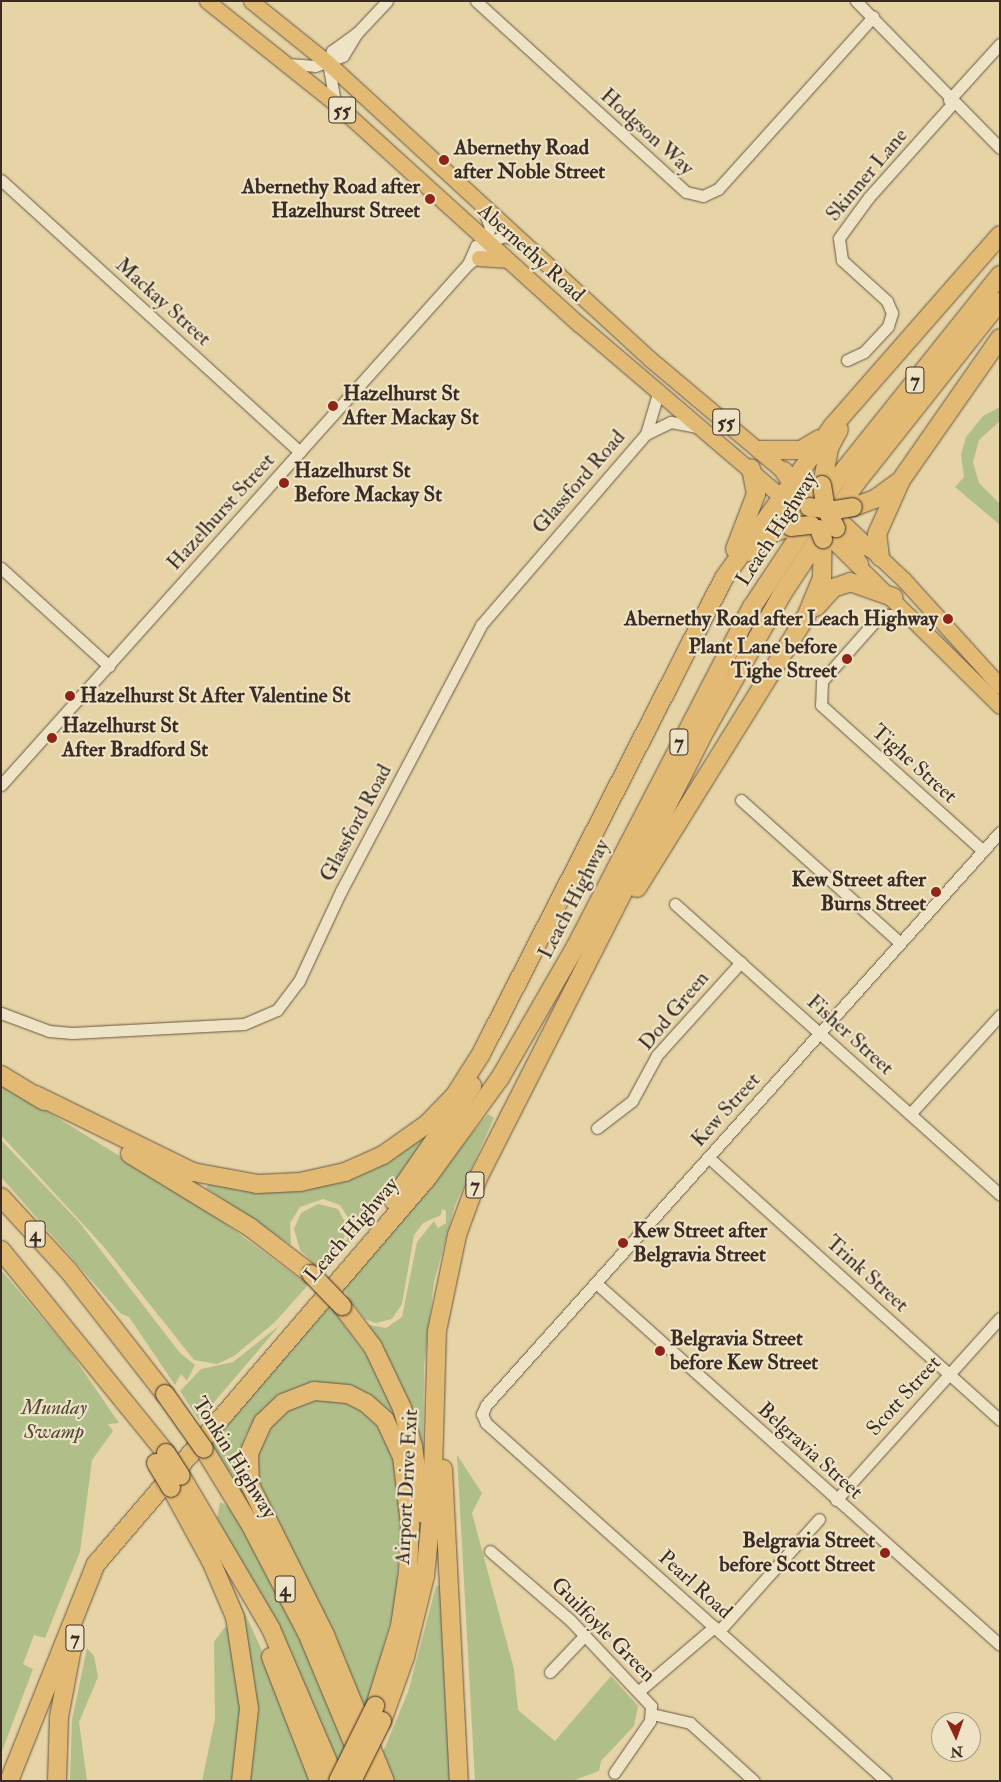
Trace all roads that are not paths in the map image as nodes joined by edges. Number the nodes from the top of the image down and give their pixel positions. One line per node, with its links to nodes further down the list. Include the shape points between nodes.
1 (208, 1): 8 (main road, Abernethy Road / 55)
2 (243, 1): 8 (main road, via 249,6 248,17)
3 (252, 1): 10 (main road, Abernethy Road / 55)
4 (387, 1): 10 (street, via 357,33 332,51)
5 (476, 1): 7 (street, Hodgson Way, via 686,192 703,196 718,189)
6 (856, 1): 7 (street)
7 (873, 17): 12 (street)
8 (241, 26): 11 (main road, Abernethy Road / 55)
9 (1000, 44): 12 (street, Skinner Lane)
10 (328, 63): 11 (street); 13 (street, via 327,77); 16 (main road, Abernethy Road / 55)
11 (288, 64): 13 (main road, Abernethy Road / 55)
12 (951, 101): 14 (street); 25 (street, Skinner Lane, via 869,197 839,238 842,260 887,301 892,313 888,326 864,352)
13 (336, 104): 18 (main road, Abernethy Road / 55)
14 (1000, 148)
15 (1, 180): 32 (street, Mackay Street)
16 (480, 201): 18 (street, Hazelhurst Street, via 490,227); 19 (main road, Abernethy Road / 55)
17 (1000, 235): 27 (highway, 7)
18 (486, 242): 19 (street, via 510,236); 20 (main road, Abernethy Road / 55); 21 (street, Hazelhurst Street)
19 (530, 248): 31 (main road, Abernethy Road / 55, via 650,359)
20 (506, 260): 21 (main road); 26 (main road, Abernethy Road / 55)
21 (473, 261): 32 (street, Hazelhurst Street)
22 (1000, 275): 68 (highway, Leach Highway / 7, via 891,409 792,543 684,732 529,1031 444,1157)
23 (1000, 301): 55 (highway, Leach Highway / 7, via 855,484 808,552 738,670)
24 (1000, 338): 34 (highway)
25 (847, 360)
26 (659, 390): 29 (main road, Abernethy Road / 55); 30 (street, Glassford Road)
27 (858, 397): 28 (highway, 7); 36 (highway, 7, via 829,448)
28 (832, 427): 31 (highway, 7, via 801,450); 35 (highway, 7)
29 (704, 429): 30 (street, Glassford Road, via 671,422); 33 (main road, Abernethy Road / 55)
30 (646, 434): 56 (street, Glassford Road, via 481,625 341,891 299,981 277,1010 244,1024 72,1033 42,1029)
31 (760, 450): 35 (main road, Abernethy Road / 55)
32 (300, 452): 44 (street, Hazelhurst Street)
33 (751, 468): 35 (main road, Abernethy Road / 55); 40 (highway, via 756,494)
34 (901, 480): 36 (highway, bridge, via 876,499); 37 (highway, via 877,534)
35 (785, 485): 36 (highway); 40 (highway)
36 (821, 519): 37 (highway); 38 (highway); 40 (highway, via 763,539); 43 (highway, 7, via 822,578)
37 (876, 553): 45 (main road)
38 (859, 564): 41 (main road)
39 (1, 568): 44 (street)
40 (724, 578): 53 (highway)
41 (893, 597): 42 (main road); 43 (highway, 7, via 859,584 841,584)
42 (911, 615): 46 (main road); 50 (street, Tighe Street, via 876,620 822,681 821,705)
43 (806, 618): 55 (highway, 7)
44 (109, 666): 47 (street, Hazelhurst Street)
45 (1000, 686)
46 (1000, 706)
47 (1, 785)
48 (741, 800): 52 (street)
49 (1000, 832): 50 (street, Kew Street)
50 (983, 851): 52 (street, Kew Street)
51 (675, 904): 54 (street, Fisher Street)
52 (899, 942): 59 (street, Kew Street)
53 (537, 948): 61 (highway, via 455,1095 400,1145 345,1172 278,1184 213,1178 172,1163); 68 (highway, via 506,1022 463,1104)
54 (741, 962): 59 (street, Fisher Street); 63 (street, Dod Green, via 657,1055 632,1101)
55 (570, 997): 72 (highway, Leach Highway / 7, via 495,1142 466,1209 440,1312)
56 (1, 1013)
57 (1000, 1016): 58 (street)
58 (996, 1028): 62 (street)
59 (820, 1034): 62 (street, Fisher Street); 64 (street, Kew Street)
60 (1, 1075): 61 (highway)
61 (36, 1095): 81 (highway, bridge, via 251,1228 311,1274 342,1306 384,1368 414,1446 422,1532)
62 (910, 1114): 65 (street, Fisher Street)
63 (597, 1128)
64 (708, 1158): 69 (street, Kew Street); 71 (street, Trink Street)
65 (1000, 1195)
66 (1, 1198): 96 (highway, Tonkin Highway / 4, bridge, via 68,1270 166,1394 204,1449 307,1633)
67 (1, 1250): 75 (highway, 4, bridge, via 117,1386)
68 (352, 1263): 78 (highway, Leach Highway / 7)
69 (596, 1283): 73 (street, Kew Street, via 486,1405); 77 (street, Belgravia Street)
70 (1000, 1318): 71 (street, Scott Street)
71 (950, 1374): 74 (street, Trink Street); 77 (street, Scott Street)
72 (434, 1391): 81 (highway, Airport Drive Exit, via 431,1528); 98 (highway, via 443,1468)
73 (482, 1414): 82 (street, Pearl Road, via 486,1422)
74 (1000, 1420)
75 (176, 1482): 76 (highway, 4); 92 (highway, via 211,1561 239,1637 249,1709)
76 (197, 1500): 93 (highway, via 274,1662); 94 (highway, 4, via 271,1629)
77 (836, 1500): 84 (street, Belgravia Street)
78 (139, 1510): 90 (highway, via 96,1564); 91 (highway, 7, via 103,1568 73,1644 59,1718)
79 (819, 1519): 82 (street)
80 (490, 1551): 83 (street, Guilfoyle Green)
81 (416, 1613): 87 (highway, Airport Drive Exit)
82 (717, 1629): 86 (street); 100 (street, Pearl Road)
83 (585, 1635): 85 (street); 86 (street, Guilfoyle Green)
84 (1000, 1645)
85 (550, 1672)
86 (639, 1691): 88 (street, Guilfoyle Green)
87 (378, 1714): 94 (highway, bridge); 95 (highway, Airport Drive Exit, bridge); 97 (highway, via 400,1626 408,1572 410,1524 402,1457 385,1420 366,1403 336,1391 314,1391 283,1403 263,1422 249,1454 250,1485 325,1635)
88 (652, 1714): 89 (street, Guilfoyle Green); 99 (street, via 690,1723)
89 (614, 1773)
90 (9, 1781)
91 (57, 1781)
92 (241, 1781)
93 (319, 1781)
94 (337, 1781)
95 (352, 1781)
96 (368, 1781)
97 (385, 1781)
98 (459, 1781)
99 (754, 1781)
100 (886, 1781)

